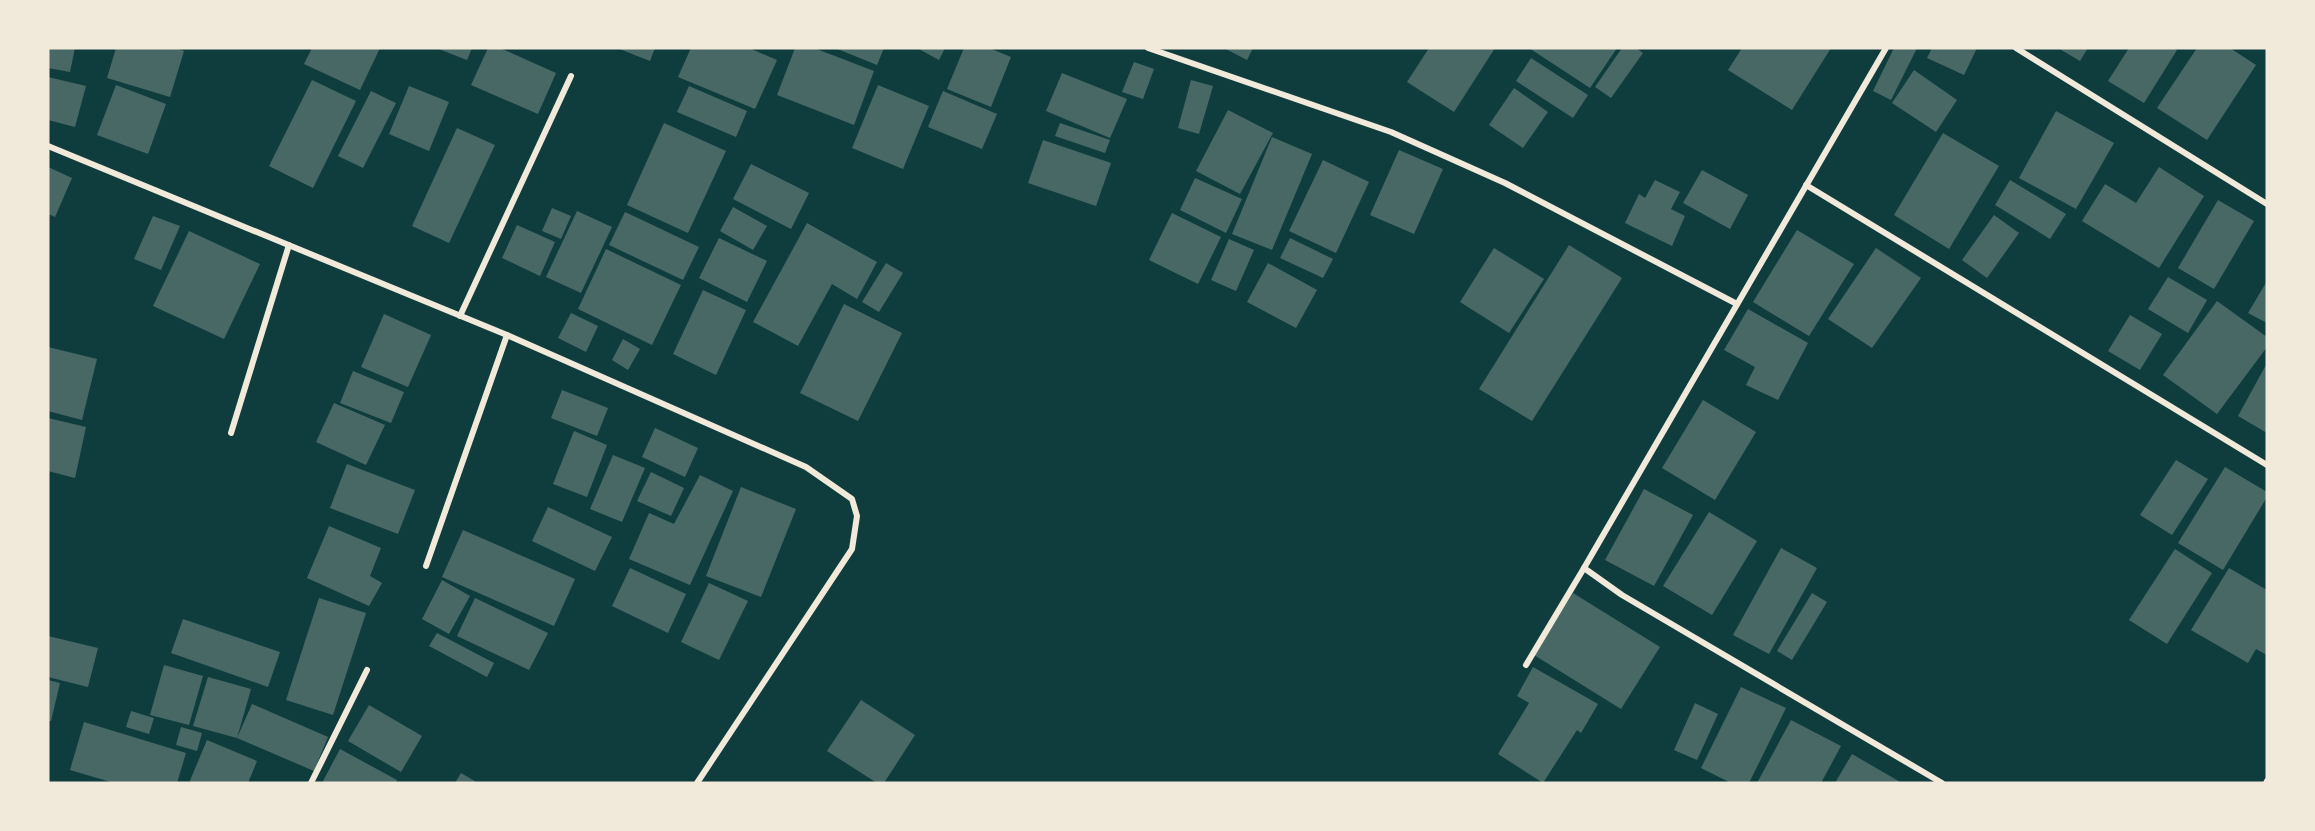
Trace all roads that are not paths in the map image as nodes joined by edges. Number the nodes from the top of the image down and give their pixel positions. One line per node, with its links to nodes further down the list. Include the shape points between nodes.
1 (1148, 48): 9 (street, via 1391,132 1506,183)
2 (1886, 48): 6 (street)
3 (2016, 48): 7 (street)
4 (571, 76): 10 (street)
5 (48, 146): 8 (street)
6 (1806, 185): 9 (street); 13 (street)
7 (2267, 204)
8 (289, 245): 10 (street); 12 (street)
9 (1737, 304): 15 (street)
10 (460, 316): 11 (street)
11 (507, 335): 14 (street); 19 (street, via 806,467 852,499 857,516 852,549)
12 (231, 433)
13 (2267, 465)
14 (426, 566)
15 (1584, 568): 16 (street); 20 (street, via 1622,595)
16 (1526, 666)
17 (368, 670): 18 (street)
18 (311, 783)
19 (697, 783)
20 (1942, 783)

